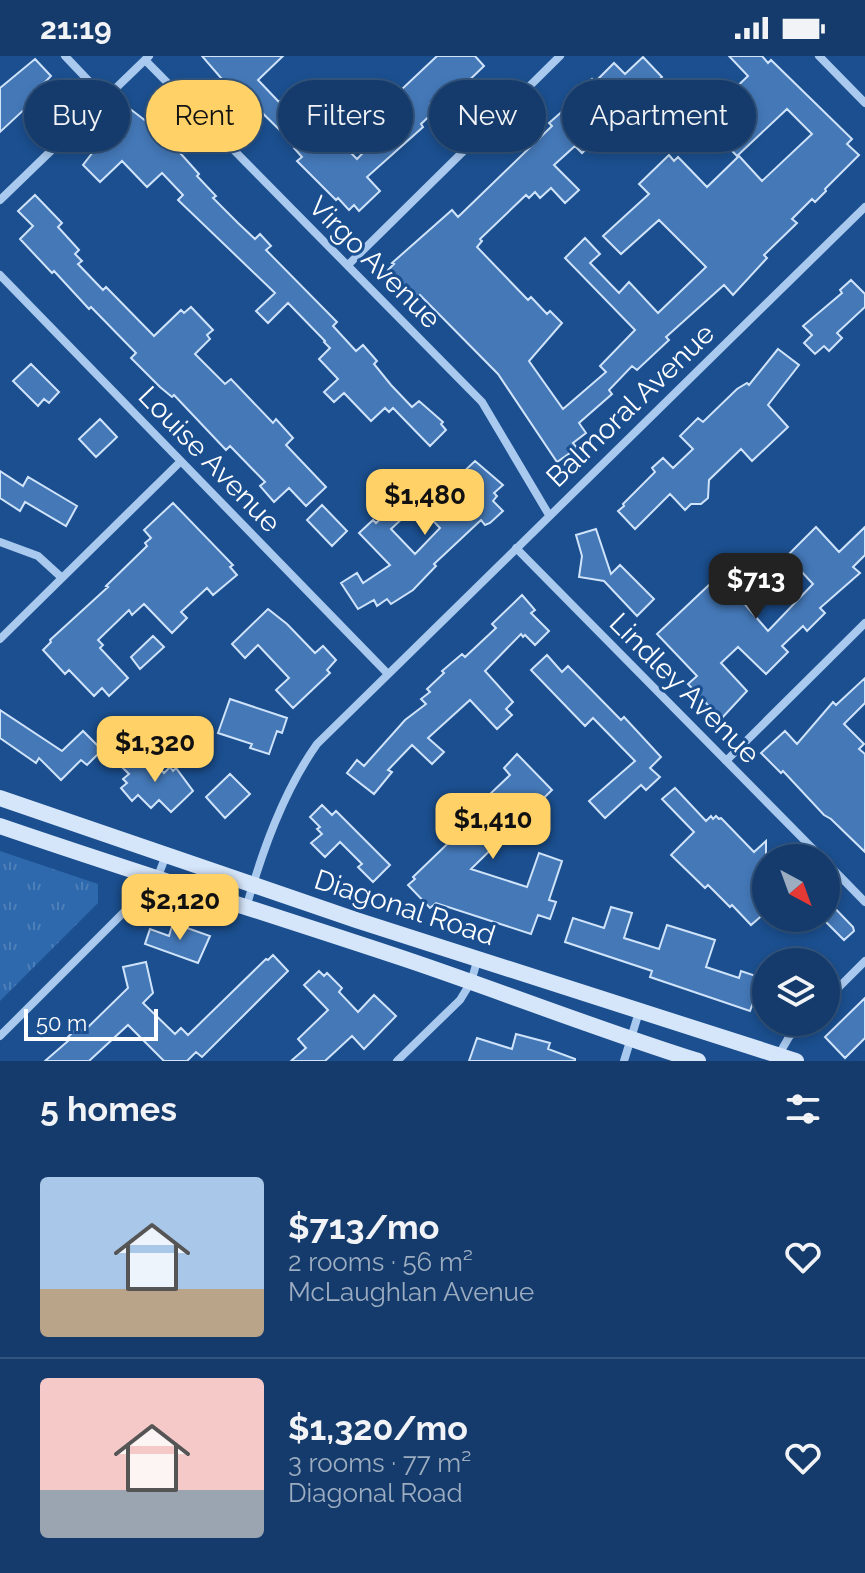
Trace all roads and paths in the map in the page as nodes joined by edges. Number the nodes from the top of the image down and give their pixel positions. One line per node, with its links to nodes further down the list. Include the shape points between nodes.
1 (65, 56): 5 (street)
2 (560, 56): 11 (street)
3 (819, 56): 7 (street)
4 (147, 58): 6 (street); 11 (street, Virgo Avenue)
5 (88, 80)
6 (124, 80)
7 (865, 103)
8 (49, 152): 9 (street)
9 (0, 200)
10 (865, 207): 14 (street, Balmoral Avenue)
11 (348, 265): 14 (street, Virgo Avenue, via 482,402)
12 (0, 275): 13 (street, Louise Avenue)
13 (181, 461): 17 (street); 20 (street, Louise Avenue)
14 (549, 515): 16 (street, Balmoral Avenue)
15 (0, 542): 17 (street, via 38,556)
16 (516, 548): 20 (street, Balmoral Avenue); 21 (street, Lindley Avenue)
17 (61, 577): 19 (street)
18 (865, 623): 21 (street)
19 (0, 639)
20 (388, 674): 28 (street, Balmoral Avenue, via 299,769)
21 (726, 761): 24 (street, Lindley Avenue)
22 (0, 798): 25 (main road, Diagonal Road)
23 (0, 826): 27 (main road, Diagonal Road)
24 (808, 844)
25 (166, 854): 27 (street); 28 (main road, Diagonal Road)
26 (840, 876): 29 (street, Lindley Avenue)
27 (157, 879): 30 (main road, Diagonal Road); 36 (street)
28 (253, 883): 30 (street, Balmoral Avenue); 31 (main road, Diagonal Road)
29 (865, 902)
30 (246, 909): 33 (main road, Diagonal Road)
31 (478, 958): 33 (street); 35 (main road, Diagonal Road)
32 (865, 961): 34 (street)
33 (471, 982): 38 (main road, Diagonal Road); 40 (street, via 460,1000)
34 (840, 986)
35 (639, 1012): 38 (street); 39 (main road, Diagonal Road)
36 (0, 1036)
37 (790, 1036): 39 (street)
38 (631, 1040): 41 (street); 42 (main road, Diagonal Road)
39 (777, 1058): 43 (main road, Diagonal Road)
40 (397, 1061)
41 (624, 1061)
42 (698, 1061)
43 (796, 1061)

